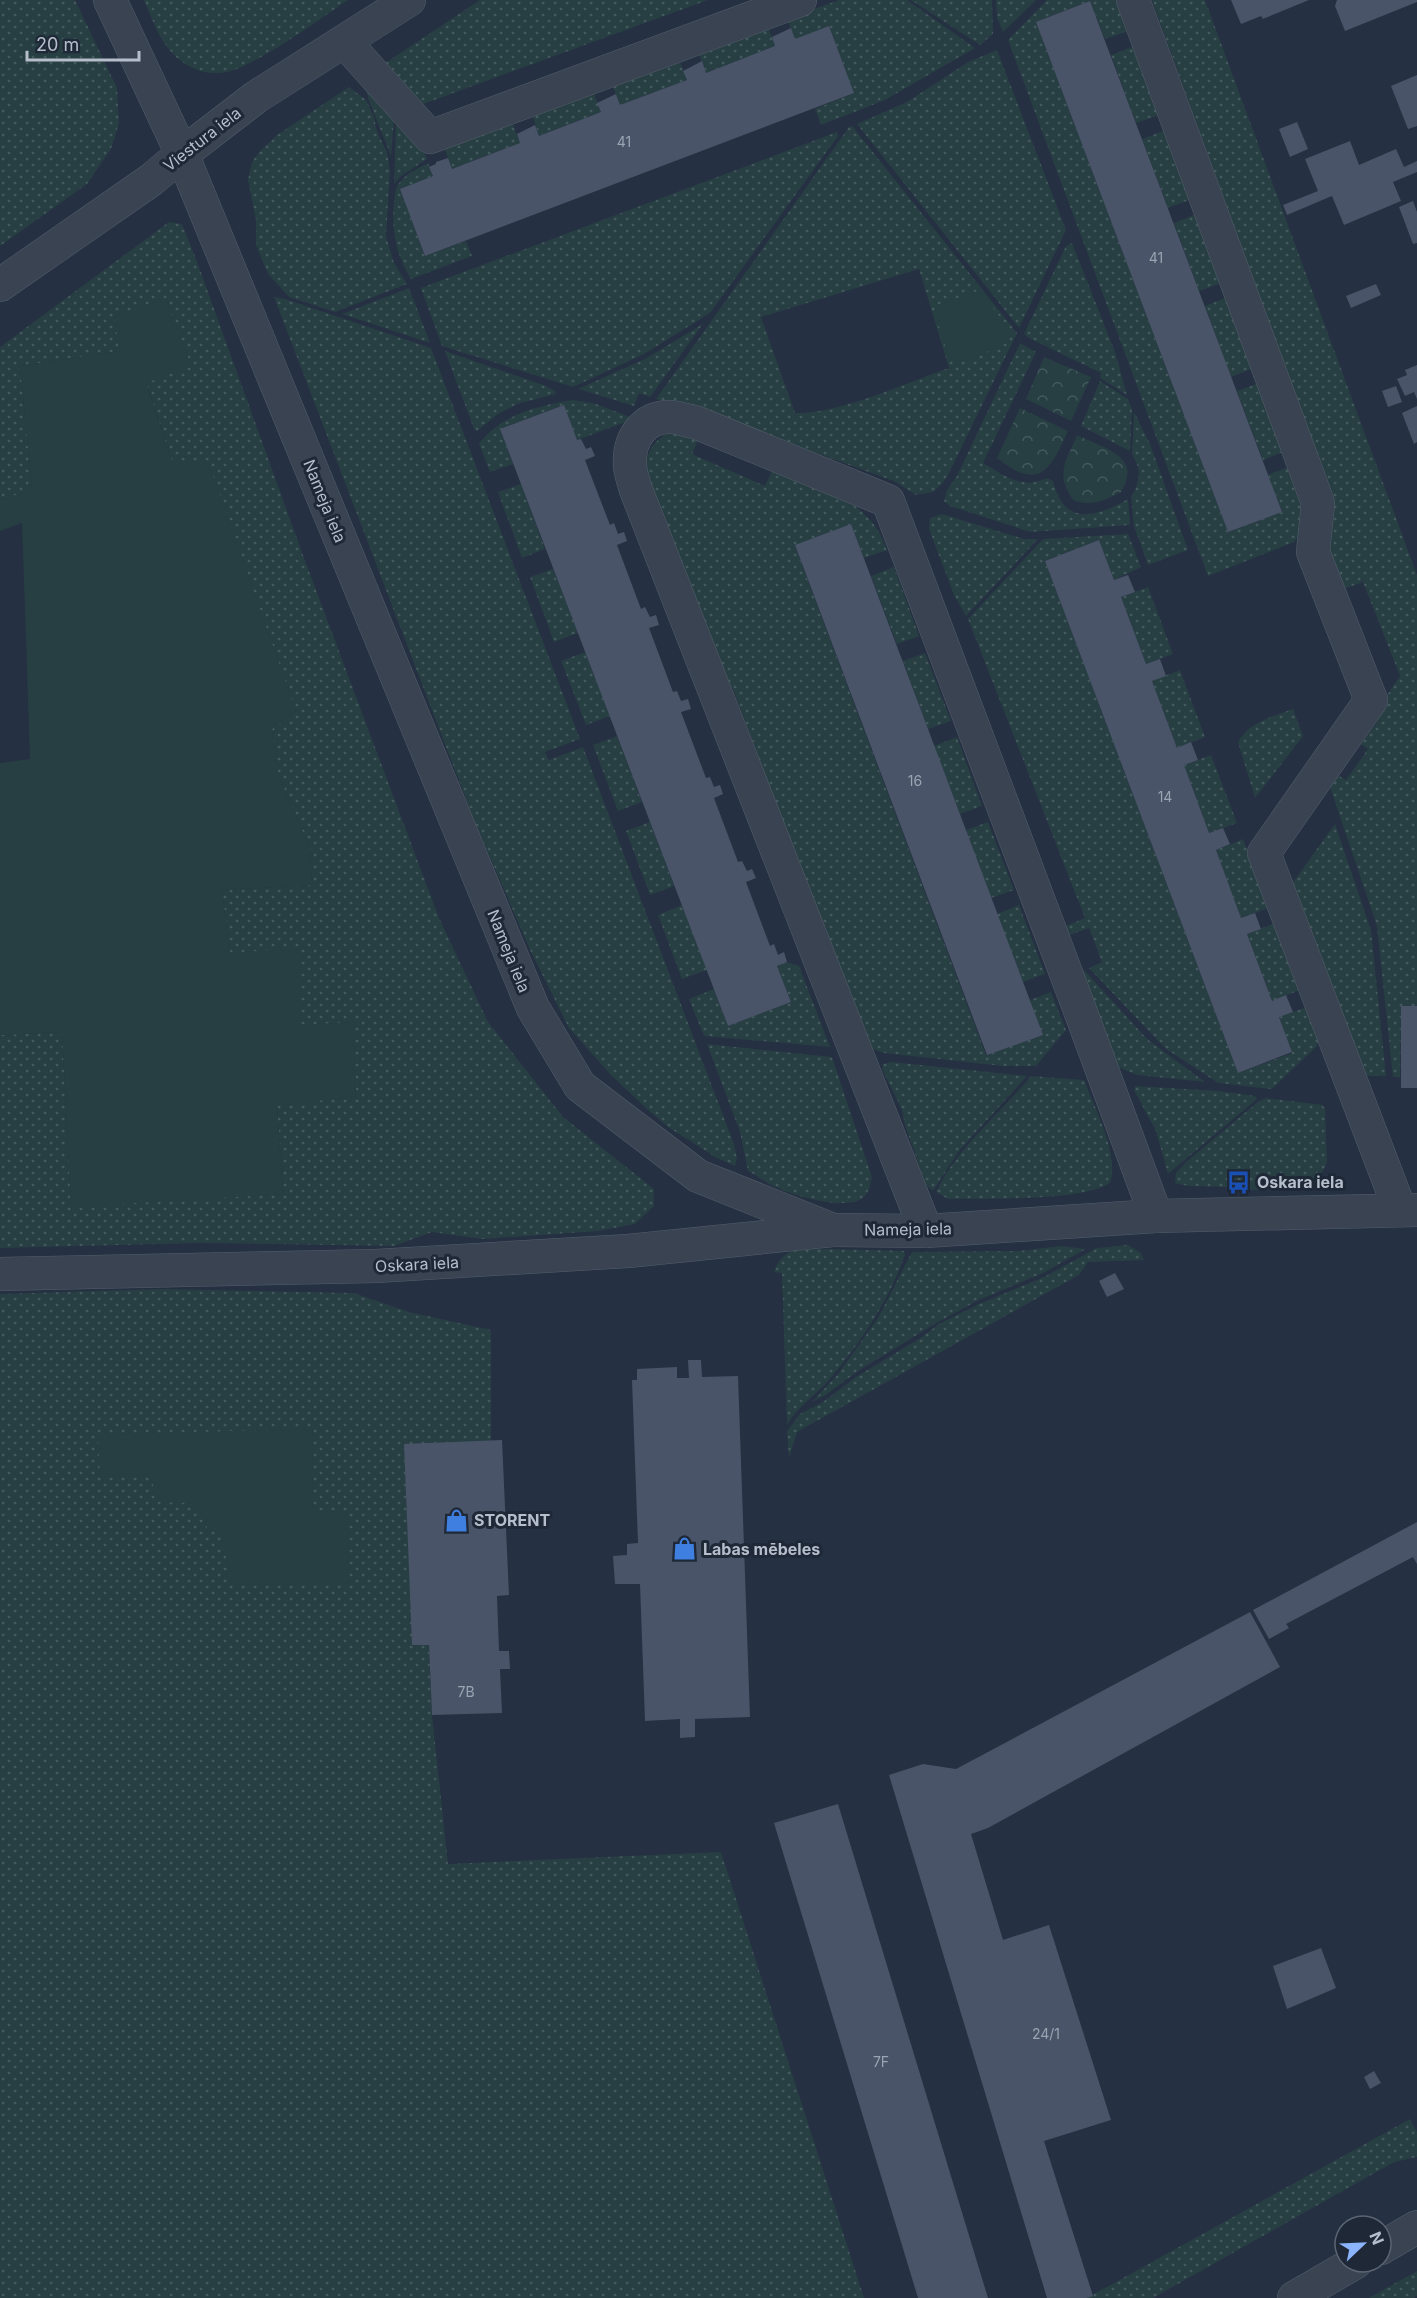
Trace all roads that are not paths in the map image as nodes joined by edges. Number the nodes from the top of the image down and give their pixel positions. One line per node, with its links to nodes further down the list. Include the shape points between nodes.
1 (110, 0): 6 (street, Nameja iela)
2 (409, 0): 5 (street, Viestura iela)
3 (1133, 0): 8 (street, via 1318,503 1313,552 1371,700 1264,853)
4 (781, 3): 5 (street, via 430,137)
5 (345, 42): 6 (street, Viestura iela, via 256,97)
6 (182, 154): 7 (street, Viestura iela); 10 (street, Nameja iela, via 533,1008 580,1086 698,1176)
7 (0, 285)
8 (1409, 1210): 9 (street, Nameja iela)
9 (1155, 1216): 11 (street, Nameja iela); 11 (street, via 888,501 695,422 672,417 652,420 638,431 631,448 630,468 636,490)
10 (833, 1230): 11 (street, Nameja iela); 12 (street, Oskara iela, via 628,1251 387,1266)
11 (926, 1231)
12 (0, 1274)
13 (1417, 2227): 14 (street)
14 (1393, 2241)
15 (1335, 2274): 16 (street)
16 (1294, 2298)

